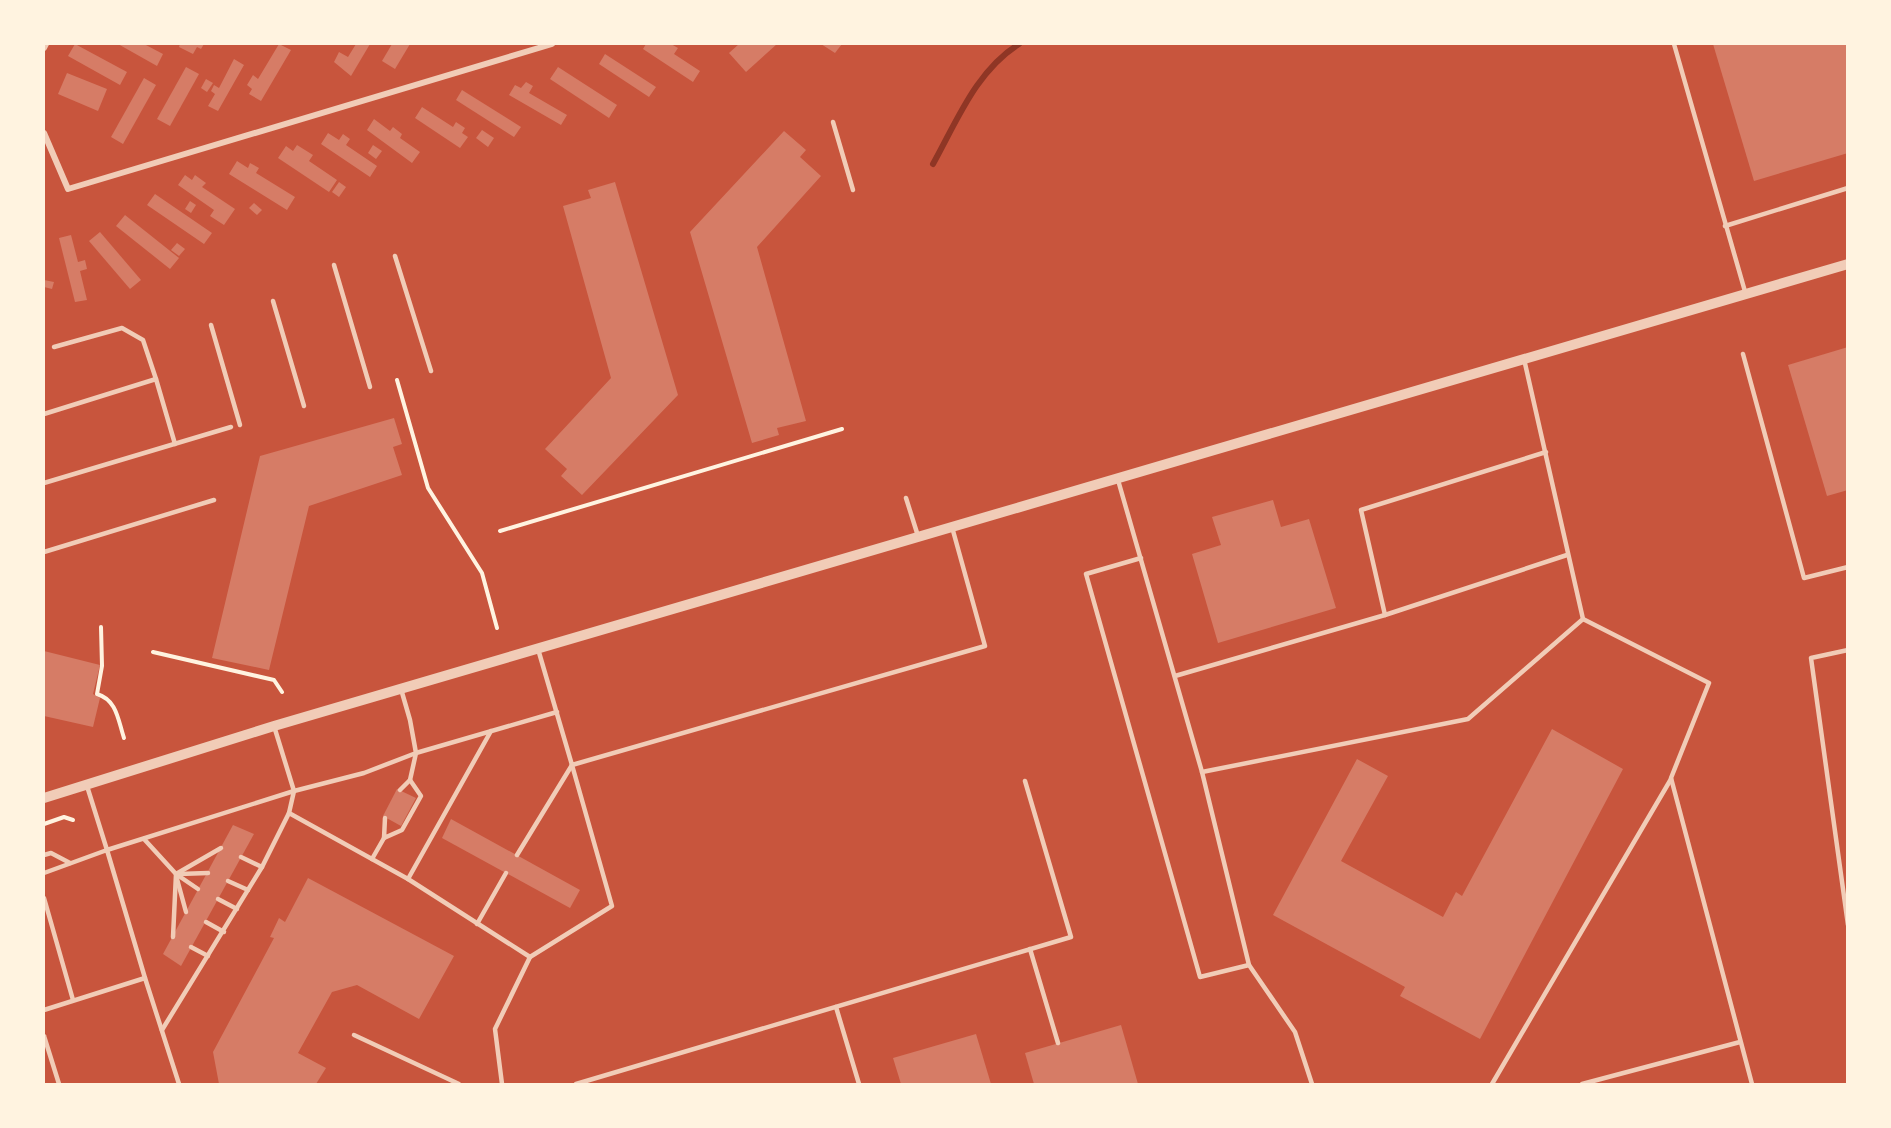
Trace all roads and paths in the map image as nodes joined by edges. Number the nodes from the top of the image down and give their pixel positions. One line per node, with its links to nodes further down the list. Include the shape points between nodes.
1 (46, 44): 4 (street)
2 (552, 44): 6 (street, via 68,189)
3 (1674, 44): 9 (lane)
4 (44, 48)
5 (833, 122): 8 (lane)
6 (44, 133)
7 (1848, 188): 9 (lane)
8 (853, 190)
9 (1725, 226): 13 (lane)
10 (396, 256): 19 (lane)
11 (1848, 264): 13 (street)
12 (334, 265): 22 (lane)
13 (1746, 295): 18 (street)
14 (273, 301): 23 (lane)
15 (211, 326): 25 (lane)
16 (54, 347): 20 (lane, via 122,328 143,340)
17 (1743, 354): 40 (lane, via 1804,578)
18 (1524, 359): 29 (lane); 30 (street)
19 (431, 371)
20 (156, 379): 24 (lane); 28 (lane)
21 (397, 380): 44 (path, via 428,488 482,573)
22 (370, 387)
23 (304, 406)
24 (44, 414)
25 (240, 424)
26 (231, 427): 28 (lane)
27 (842, 429): 35 (path)
28 (175, 444): 31 (lane)
29 (1546, 452): 38 (lane); 41 (lane, via 1361,510)
30 (1118, 479): 34 (street); 39 (lane)
31 (44, 483)
32 (906, 498): 36 (lane)
33 (214, 500): 37 (lane)
34 (952, 527): 36 (street); 56 (lane, via 985,646)
35 (500, 531)
36 (918, 536): 45 (street)
37 (44, 552)
38 (1567, 555): 41 (lane); 42 (lane)
39 (1141, 558): 48 (lane); 100 (lane, via 1086,574 1200,977)
40 (1848, 567)
41 (1385, 615): 48 (lane)
42 (1583, 619): 57 (lane, via 1468,719); 58 (lane, via 1709,683)
43 (101, 627): 54 (path, via 102,666 97,694 113,704)
44 (497, 628)
45 (538, 649): 49 (street); 51 (lane)
46 (1848, 650): 93 (lane, via 1811,658)
47 (153, 652): 50 (path, via 274,680)
48 (1175, 676): 57 (lane)
49 (401, 689): 52 (street); 55 (lane)
50 (282, 692)
51 (557, 712): 53 (lane); 56 (lane)
52 (274, 726): 61 (street); 63 (lane)
53 (491, 731): 55 (lane); 83 (lane)
54 (124, 738)
55 (416, 753): 59 (lane); 63 (lane, via 364,773)
56 (572, 765): 74 (lane); 99 (lane, via 612,906)
57 (1202, 772): 100 (lane)
58 (1671, 778): 108 (lane); 117 (lane)
59 (410, 780): 62 (lane); 69 (lane, via 421,796 402,830)
60 (1025, 781): 97 (lane, via 1071,937)
61 (87, 784): 64 (street); 72 (lane)
62 (400, 790)
63 (294, 792): 65 (lane); 70 (lane)
64 (44, 798)
65 (289, 813): 76 (lane); 78 (lane)
66 (385, 818): 69 (lane)
67 (73, 820): 68 (path, via 64,817)
68 (44, 824)
69 (384, 838): 76 (lane)
70 (144, 839): 72 (lane); 82 (lane)
71 (221, 848): 82 (lane)
72 (107, 850): 77 (lane); 101 (lane)
73 (44, 855): 77 (lane, via 51,853)
74 (517, 855)
75 (241, 857): 78 (lane)
76 (372, 859): 83 (lane)
77 (70, 863): 79 (lane)
78 (262, 867): 86 (lane)
79 (44, 873)
80 (208, 873): 82 (lane)
81 (506, 873): 92 (lane)
82 (176, 874): 85 (lane); 90 (lane); 95 (lane)
83 (408, 879): 92 (lane)
84 (228, 881): 86 (lane)
85 (198, 889)
86 (248, 890): 89 (lane)
87 (44, 898): 102 (lane)
88 (218, 899): 89 (lane)
89 (237, 909): 94 (lane)
90 (186, 912)
91 (206, 922): 94 (lane)
92 (477, 924): 99 (lane)
93 (1848, 925)
94 (224, 932): 98 (lane)
95 (173, 937)
96 (192, 947): 98 (lane)
97 (1030, 950): 103 (lane); 109 (lane)
98 (208, 956): 105 (lane)
99 (530, 957): 113 (lane, via 495,1029)
100 (1249, 965): 116 (lane, via 1295,1032)
101 (145, 978): 102 (lane); 105 (lane)
102 (73, 1000): 104 (lane)
103 (836, 1007): 114 (lane); 115 (lane)
104 (44, 1010)
105 (162, 1030): 111 (lane)
106 (354, 1035): 112 (lane)
107 (44, 1036): 110 (lane)
108 (1740, 1042): 118 (lane); 119 (lane)
109 (1058, 1044)
110 (58, 1084)
111 (179, 1084)
112 (459, 1084)
113 (502, 1084)
114 (576, 1084)
115 (859, 1084)
116 (1312, 1084)
117 (1492, 1084)
118 (1582, 1084)
119 (1752, 1084)

